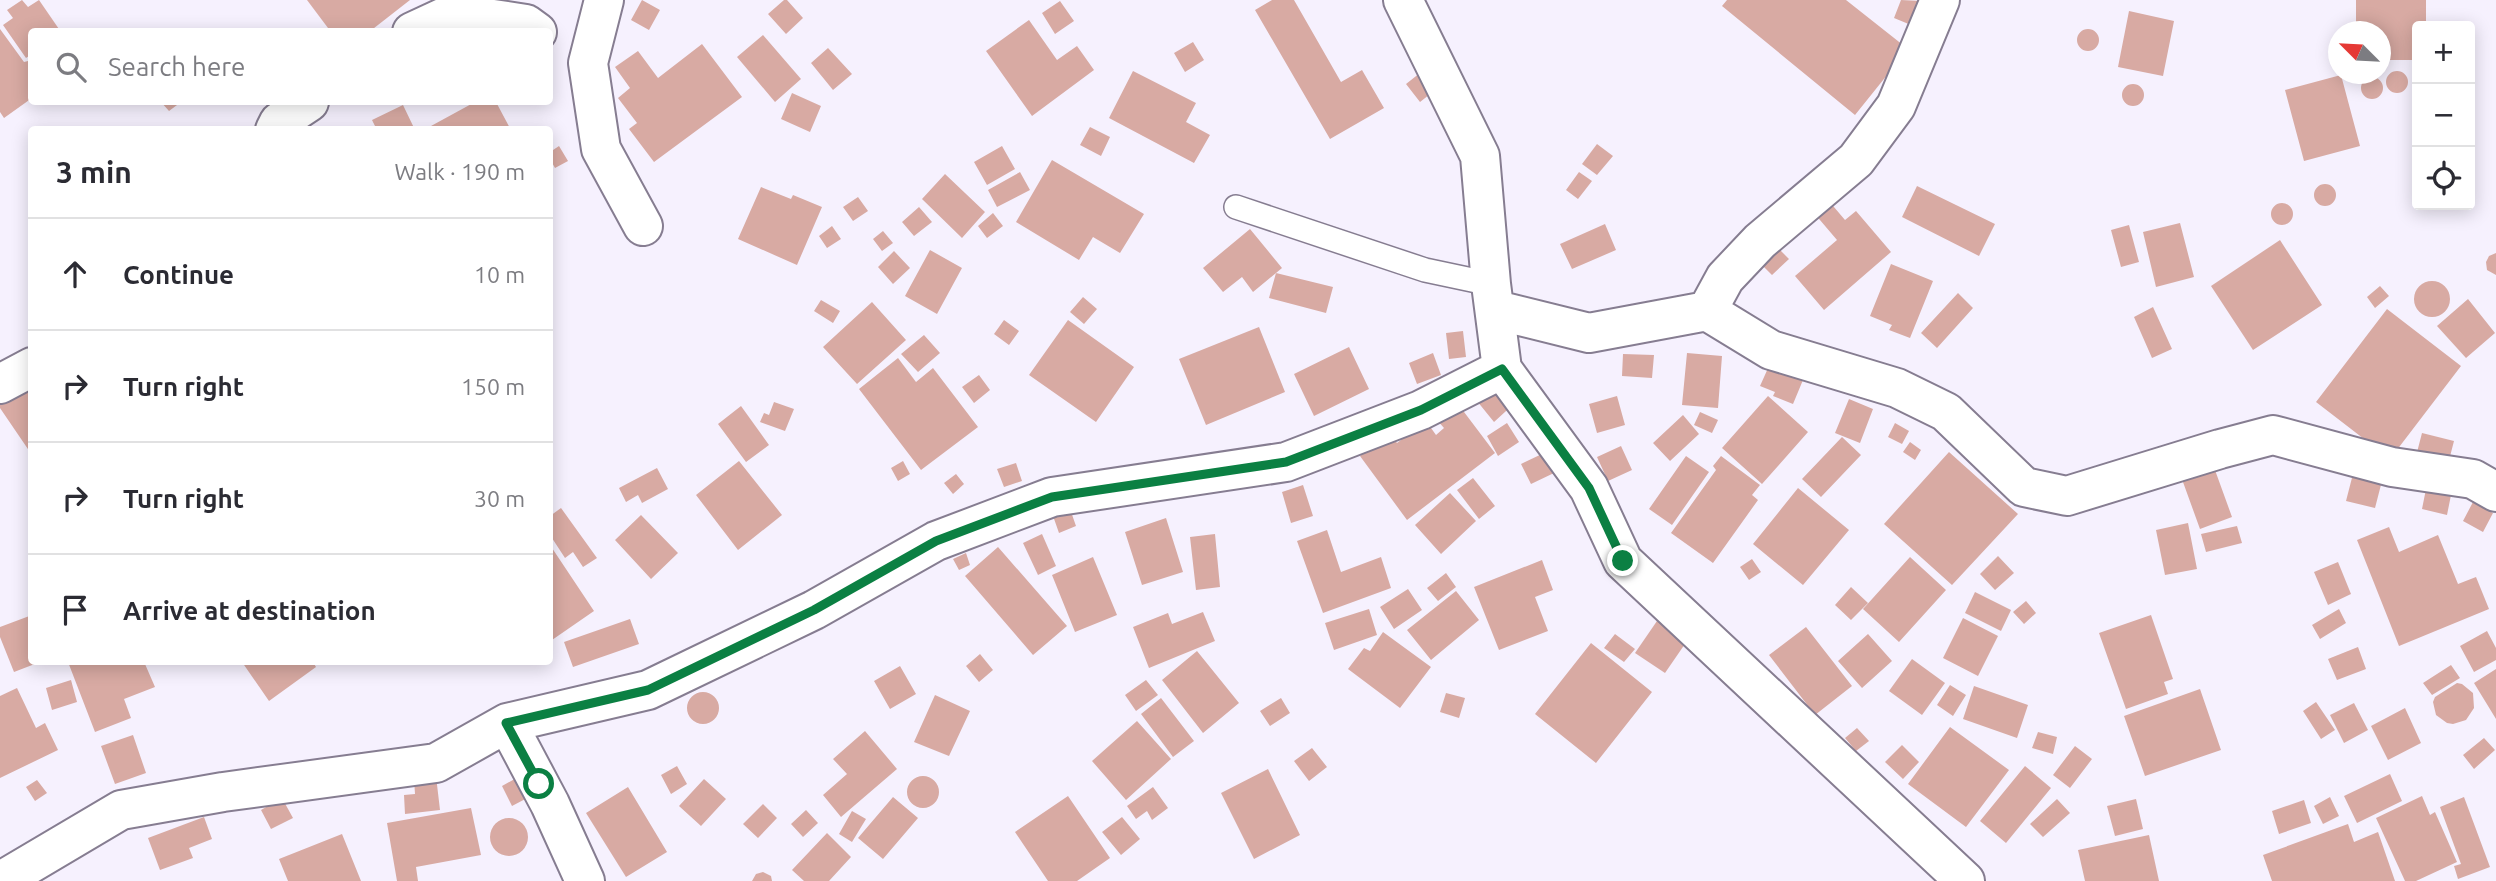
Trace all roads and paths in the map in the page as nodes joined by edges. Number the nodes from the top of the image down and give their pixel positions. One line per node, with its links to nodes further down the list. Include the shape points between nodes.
1 (604, 0): 7 (street)
2 (1403, 0): 12 (street, via 1480,156)
3 (1940, 0): 13 (street, via 1896,106 1856,160 1760,241 1725,278)
4 (421, 28): 5 (street, via 453,13)
5 (532, 28)
6 (553, 41): 7 (street)
7 (588, 63): 11 (street, via 601,149)
8 (304, 105): 9 (street)
9 (277, 126)
10 (1236, 207): 12 (lane)
11 (643, 226)
12 (1494, 297): 13 (street, via 1589,333); 15 (street)
13 (1707, 311): 17 (street, via 1771,349 1898,388 1946,412 2024,488 2067,496 2273,435 2392,467 2473,478)
14 (28, 369): 16 (street)
15 (1502, 369): 18 (street, via 1421,410 1286,462 1052,497 936,541 814,610 648,690); 21 (street, via 1589,488 1623,561)
16 (0, 384)
17 (2496, 492)
18 (506, 723): 19 (street, via 436,763 121,810); 20 (street)
19 (1, 881)
20 (585, 881)
21 (1965, 881)

